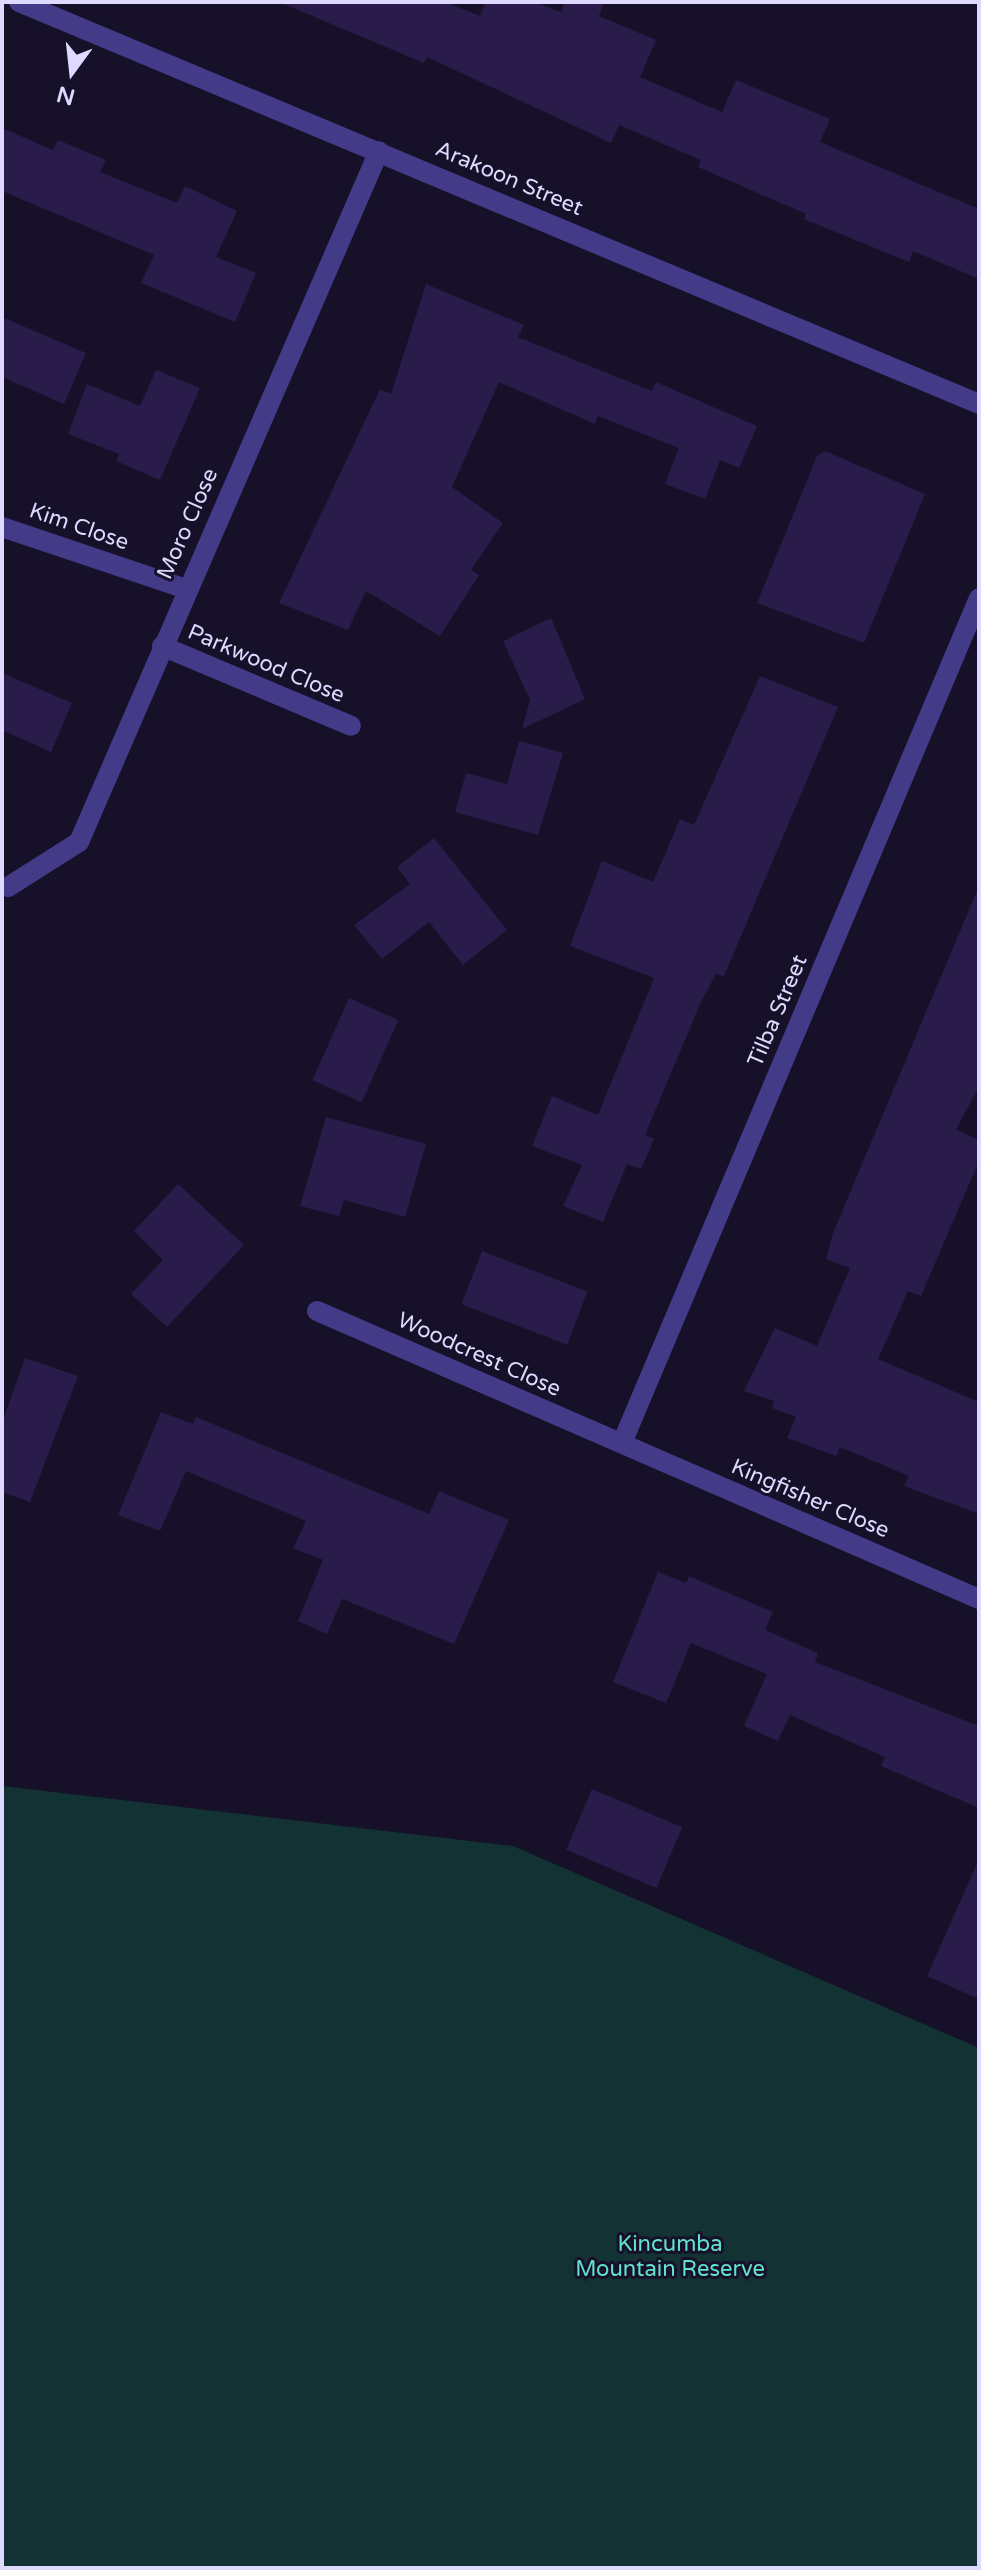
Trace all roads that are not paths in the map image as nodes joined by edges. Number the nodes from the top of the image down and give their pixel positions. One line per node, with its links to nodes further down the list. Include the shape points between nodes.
1 (19, 2): 2 (street, Arakoon Street)
2 (379, 151): 3 (street, Arakoon Street); 5 (street, Moro Close)
3 (979, 404)
4 (2, 527): 5 (street, Kim Close)
5 (186, 589): 7 (street, Moro Close)
6 (979, 598): 11 (street, Tilba Street)
7 (162, 646): 8 (street, Parkwood Close); 9 (street, Moro Close, via 79,842)
8 (351, 726)
9 (8, 887)
10 (317, 1311): 11 (street, Woodcrest Close)
11 (622, 1443): 12 (street, Kingfisher Close)
12 (979, 1599)

